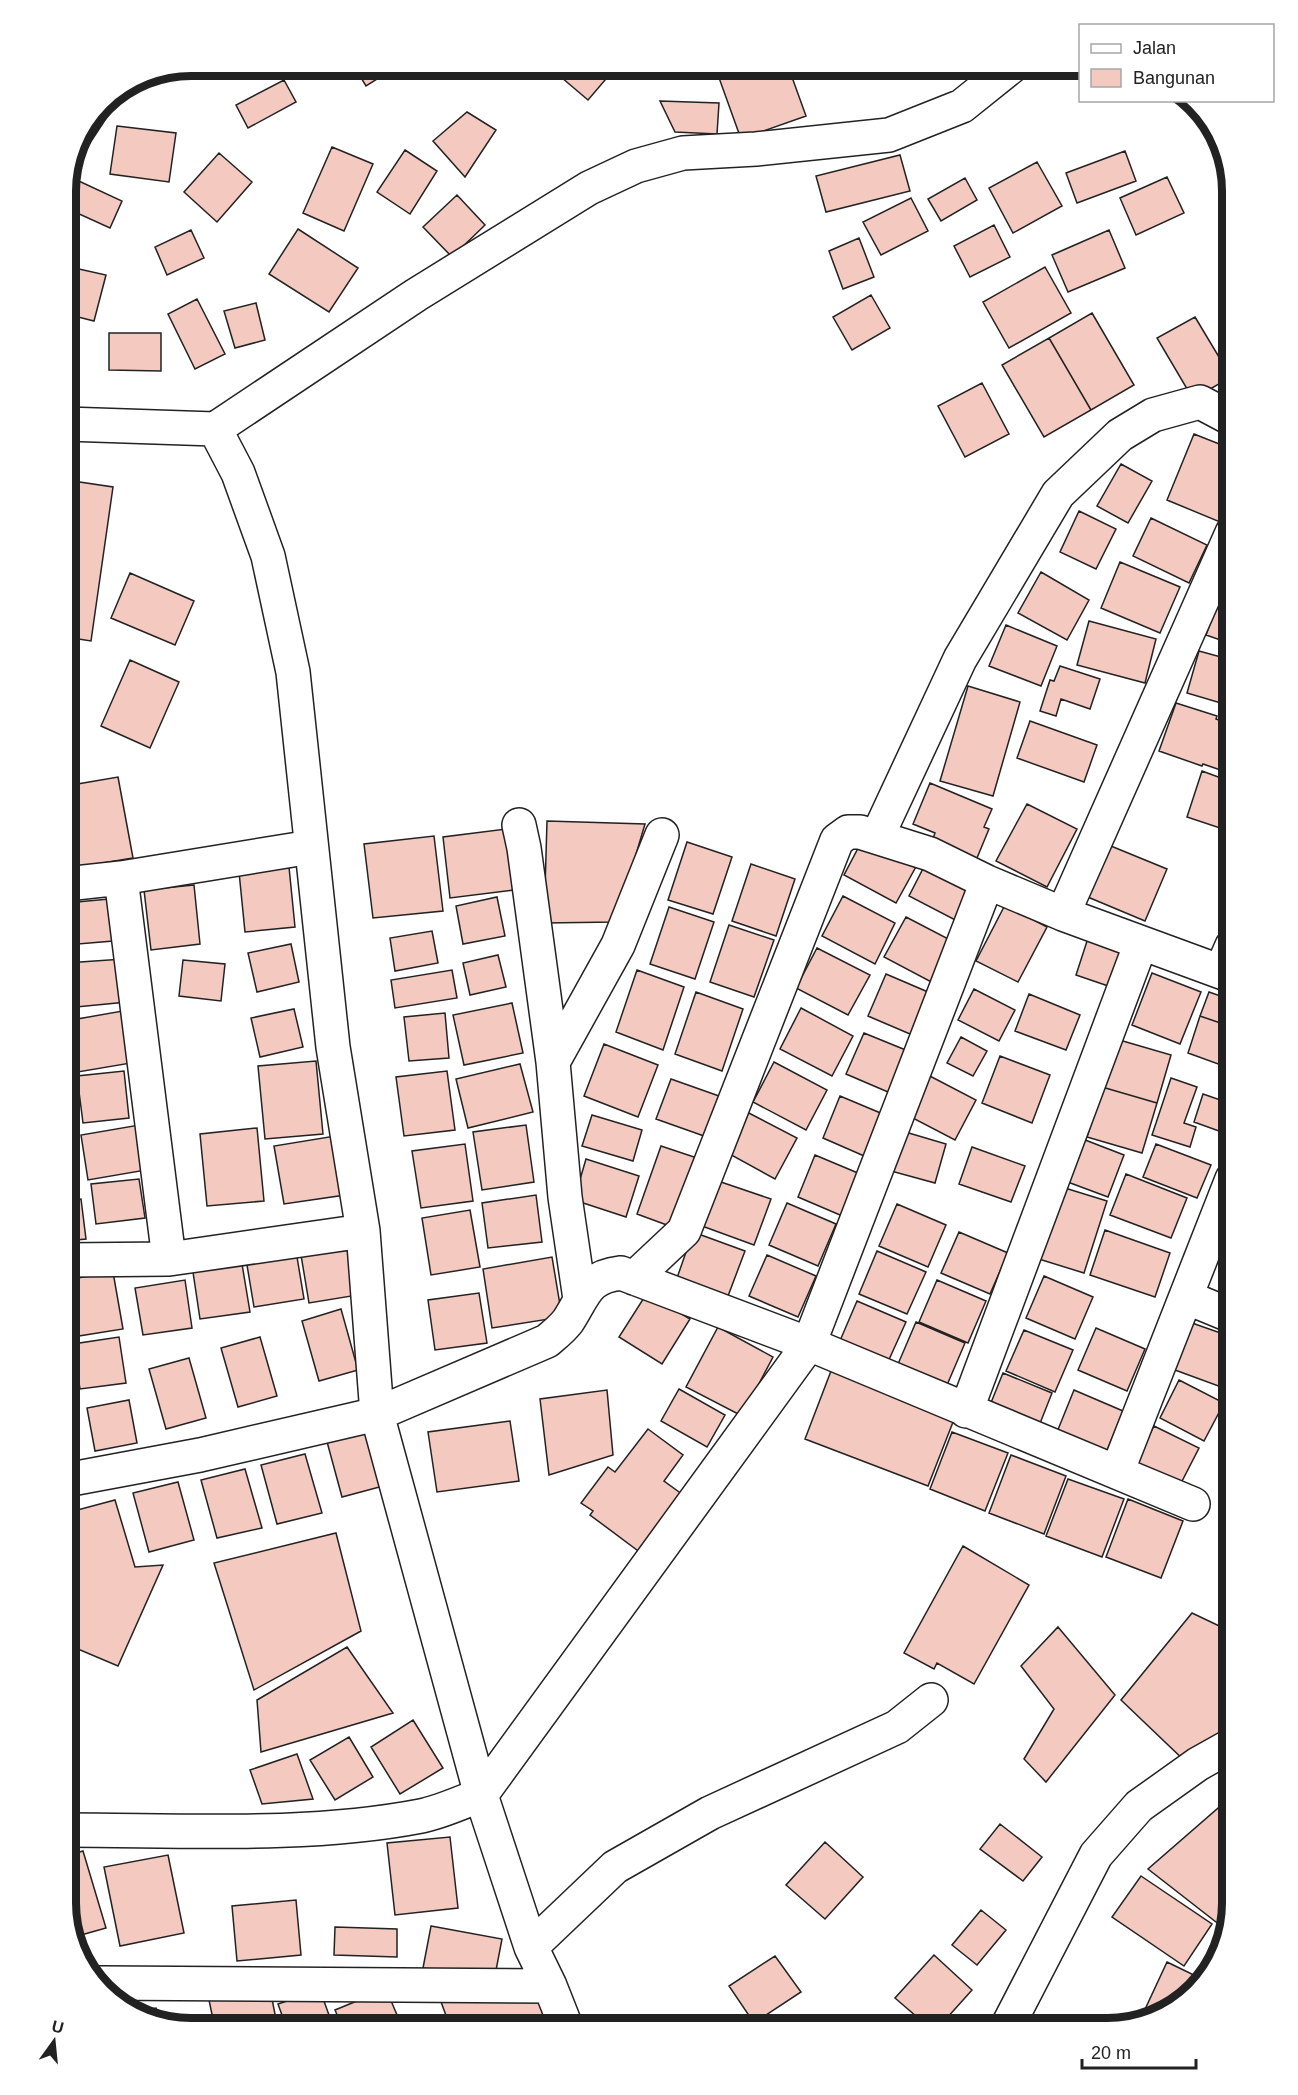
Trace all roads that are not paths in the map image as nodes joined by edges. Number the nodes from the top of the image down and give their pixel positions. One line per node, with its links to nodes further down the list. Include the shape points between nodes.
1 (998, 77): 4 (street, via 962,106 889,135 683,153 636,166 589,188 416,295)
2 (1222, 414): 8 (street, via 1200,402 1153,415 1120,435 1058,494 960,658)
3 (77, 424): 4 (street)
4 (214, 429): 9 (street, via 238,473 268,556 293,672)
5 (1222, 556): 13 (street)
6 (519, 825): 16 (street)
7 (662, 835): 16 (street, via 618,945)
8 (877, 837): 11 (street, via 930,854); 21 (street, via 848,832 837,840 684,1231)
9 (310, 847): 10 (street); 18 (street, via 333,1047)
10 (121, 878): 12 (street); 19 (street)
11 (987, 882): 13 (street); 25 (street)
12 (77, 883)
13 (1063, 914): 14 (street)
14 (1142, 944): 15 (street); 26 (street)
15 (1222, 963)
16 (553, 1062): 23 (street, via 565,1197)
17 (1222, 1205): 22 (street)
18 (363, 1231): 19 (street); 27 (street)
19 (169, 1259): 20 (street)
20 (76, 1260)
21 (634, 1278): 23 (street, via 621,1273 606,1275 591,1284); 25 (street)
22 (1186, 1297): 24 (street); 28 (street)
23 (580, 1299): 27 (street, via 566,1323 547,1341)
24 (1222, 1312)
25 (809, 1344): 26 (street); 33 (street)
26 (966, 1411): 28 (street)
27 (377, 1414): 29 (street, via 200,1455); 33 (street)
28 (1117, 1472): 30 (street)
29 (76, 1478)
30 (1193, 1504)
31 (931, 1700): 35 (street, via 897,1727 710,1813 615,1867)
32 (1222, 1750): 39 (street, via 1140,1806 1096,1855)
33 (482, 1795): 34 (street, via 424,1816 350,1826); 35 (street)
34 (76, 1830)
35 (531, 1947): 37 (street)
36 (109, 1983): 37 (street)
37 (550, 1986): 38 (street)
38 (563, 2018)
39 (1012, 2018)

